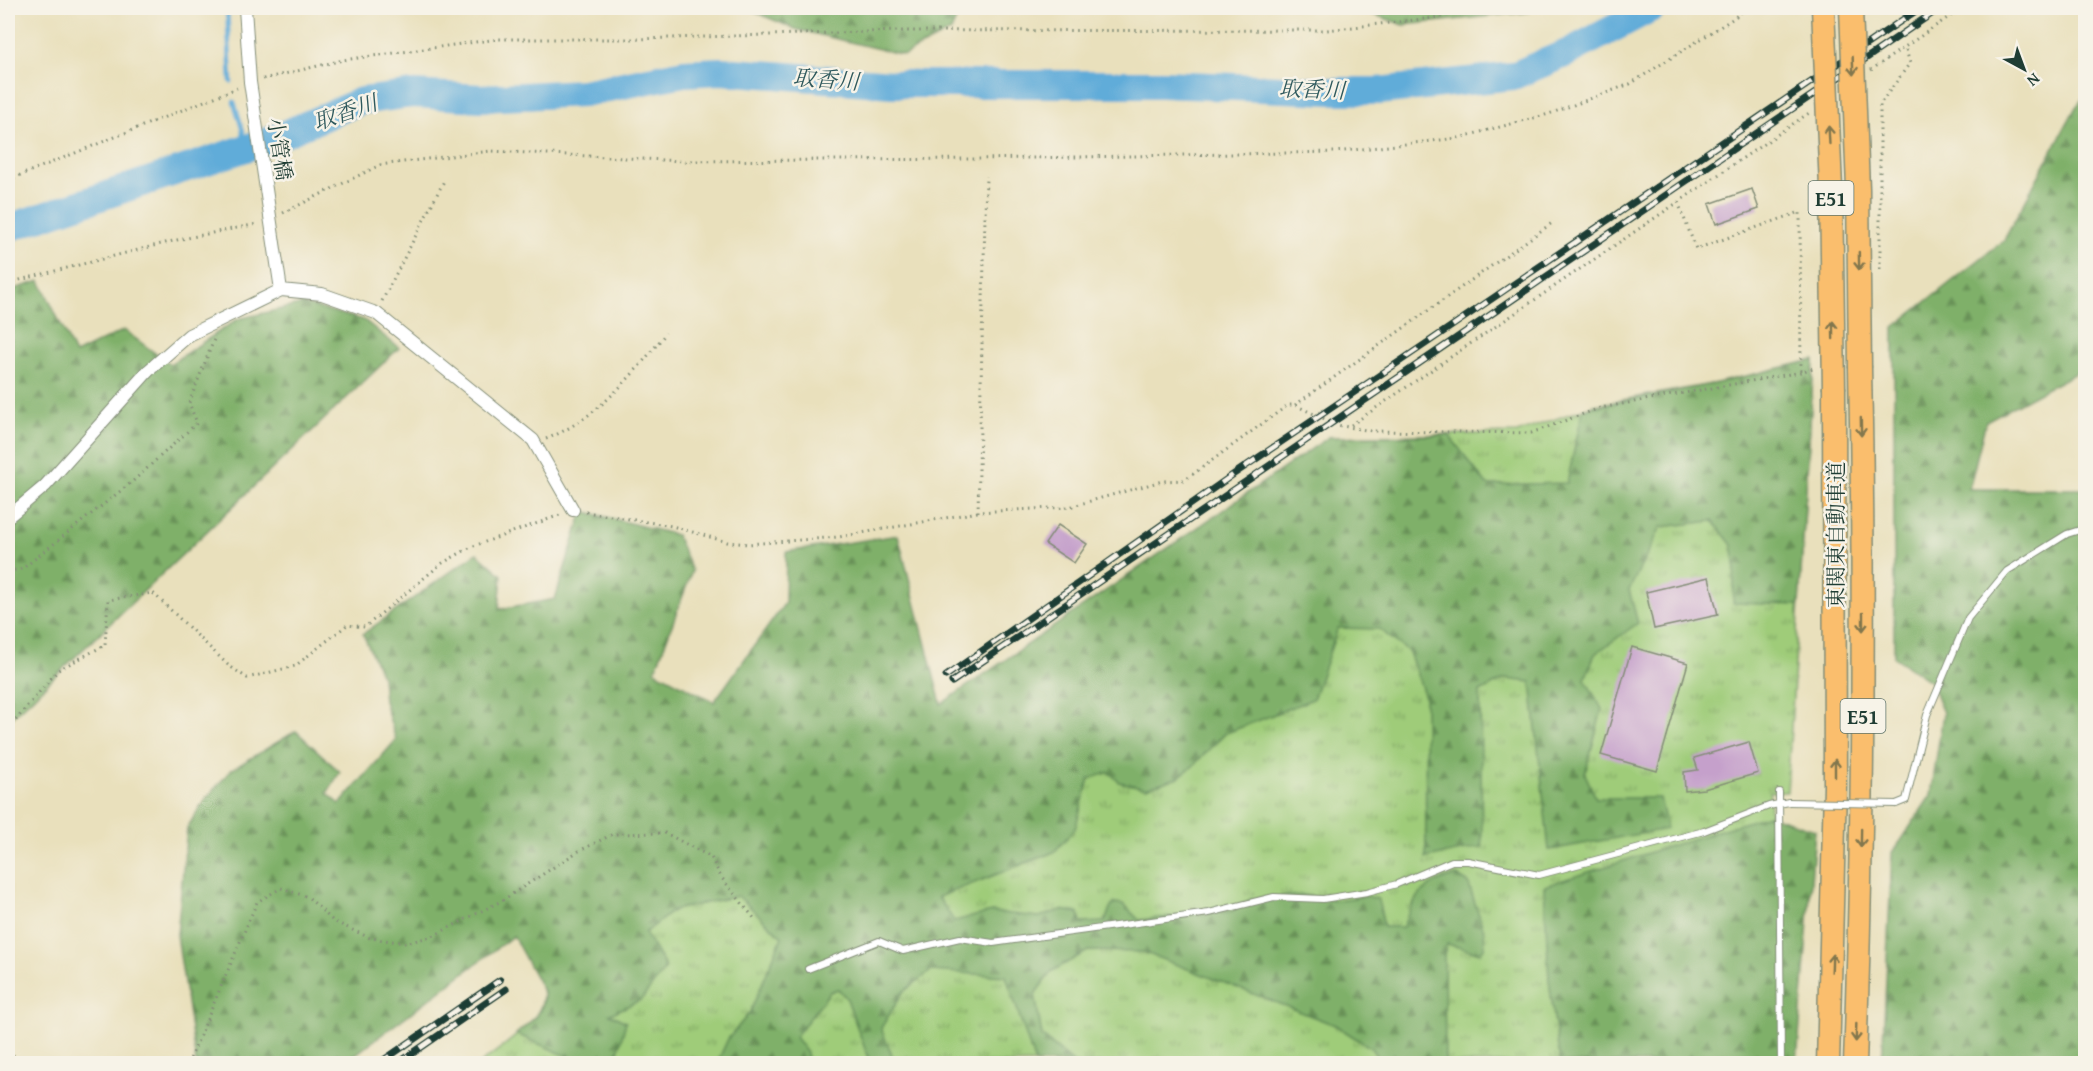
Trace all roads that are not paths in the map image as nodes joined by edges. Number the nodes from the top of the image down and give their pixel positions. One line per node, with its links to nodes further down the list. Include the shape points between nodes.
1 (245, 8): 4 (street, 小管橋, via 251,88)
2 (1823, 8): 12 (highway, 東関東自動車道 / E51, one-way to 2, bridge, via 1835,786 1834,388)
3 (1851, 8): 13 (highway, 東関東自動車道 / E51, one-way to 13, bridge, via 1864,544)
4 (281, 290): 5 (street, via 322,294 376,313 533,440); 6 (street, via 189,335 148,371 45,486)
5 (573, 510)
6 (8, 517)
7 (2085, 528): 9 (lane, bridge, via 2067,534 2007,571 1968,618 1927,715 1906,800 1896,804)
8 (1779, 792): 9 (lane)
9 (1779, 803): 10 (lane, via 1704,831 1539,874 1452,861 1397,884 1334,897 1274,897 1209,913 993,943 960,938 903,951 879,941); 11 (lane)
10 (808, 969)
11 (1781, 1064)
12 (1828, 1064)
13 (1855, 1064)

